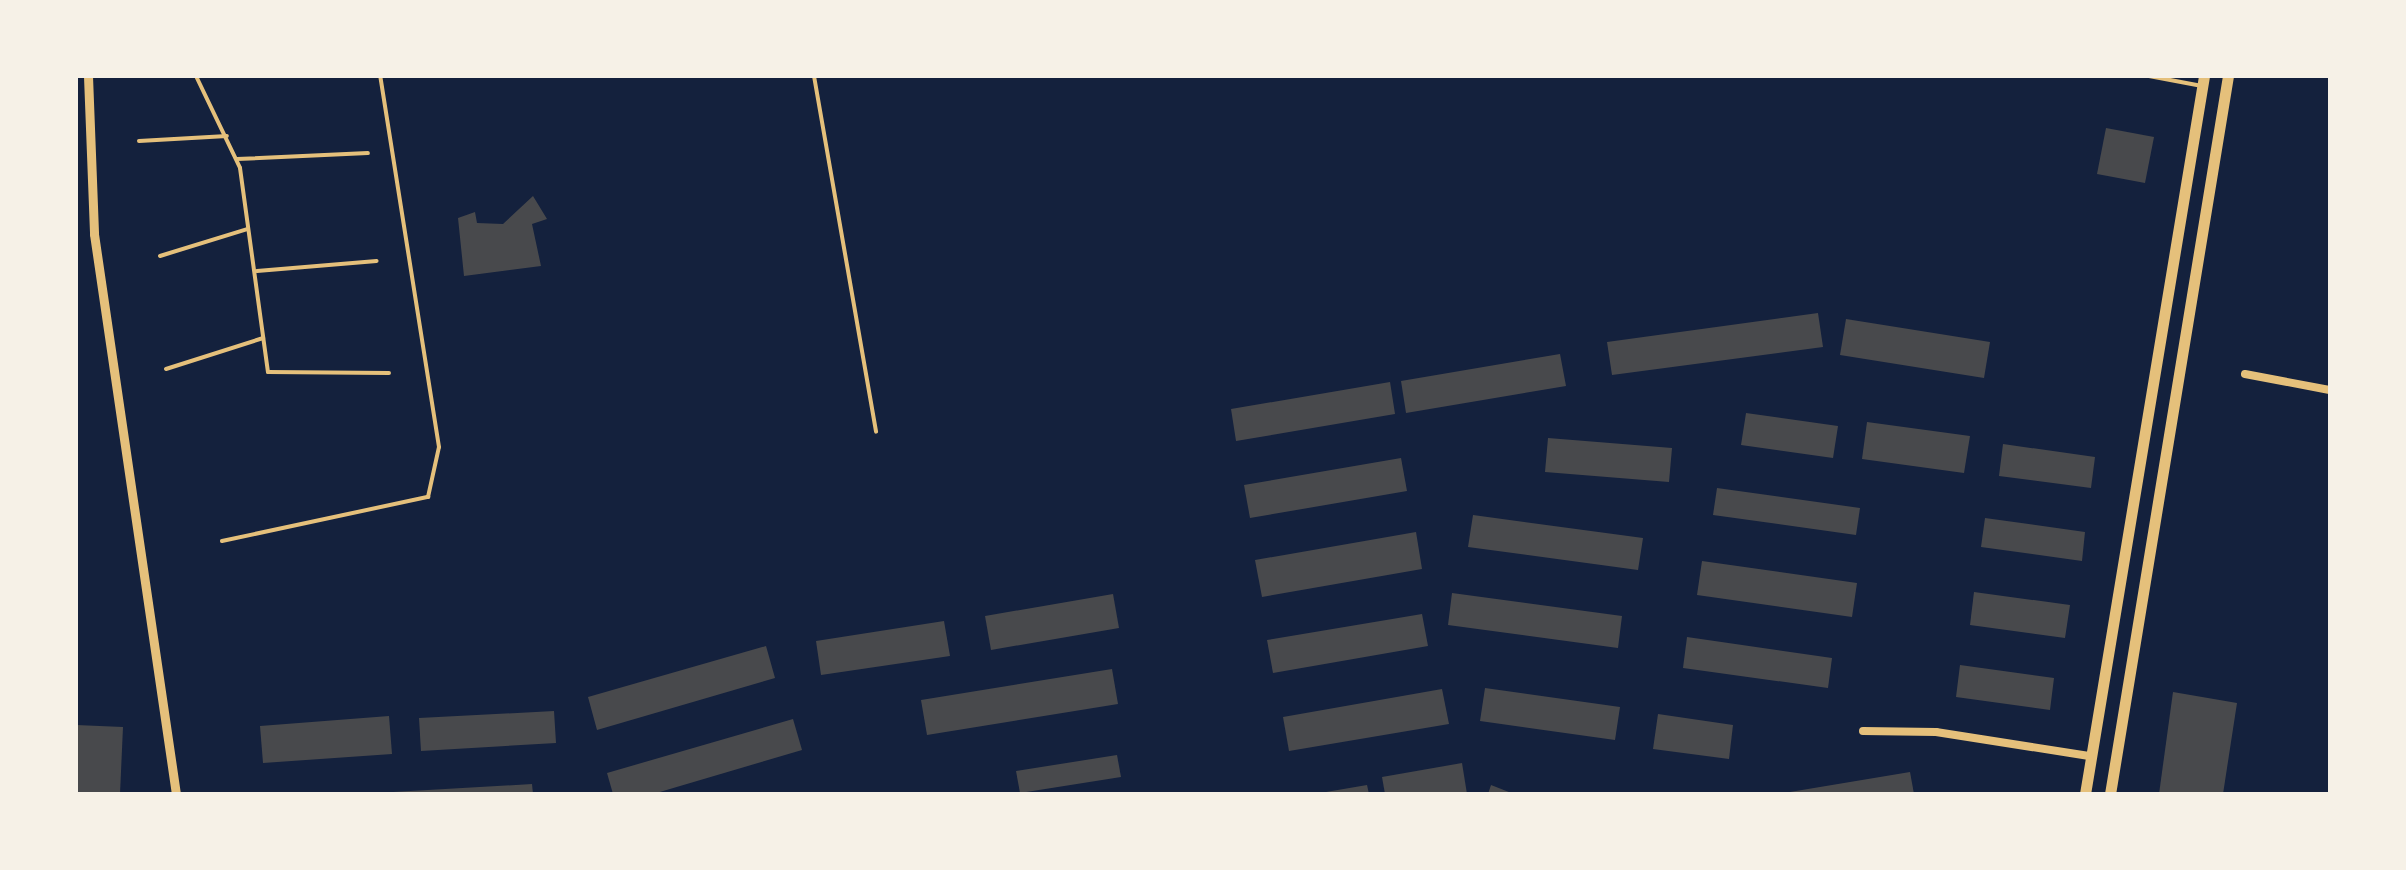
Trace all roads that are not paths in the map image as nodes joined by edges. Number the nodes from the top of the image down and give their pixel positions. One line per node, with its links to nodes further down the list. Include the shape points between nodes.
1 (88, 76): 25 (street, via 94,234)
2 (196, 76): 8 (lane)
3 (380, 76): 22 (lane, via 439,447 428,497)
4 (814, 76): 21 (lane)
5 (2149, 76): 7 (lane)
6 (2228, 76): 27 (main road)
7 (2203, 81): 24 (main road)
8 (227, 136): 9 (lane); 11 (lane)
9 (139, 141)
10 (368, 153): 11 (lane)
11 (237, 159): 12 (lane)
12 (248, 229): 13 (lane); 15 (lane)
13 (160, 256)
14 (377, 261): 15 (lane)
15 (257, 271): 16 (lane)
16 (264, 338): 17 (lane); 18 (lane, via 268,372)
17 (166, 369)
18 (389, 373)
19 (2245, 374): 20 (street)
20 (2330, 390)
21 (876, 432)
22 (222, 541)
23 (1863, 731): 24 (street, via 1936,732)
24 (2089, 756): 26 (main road)
25 (176, 794)
26 (2085, 794)
27 (2110, 794)

